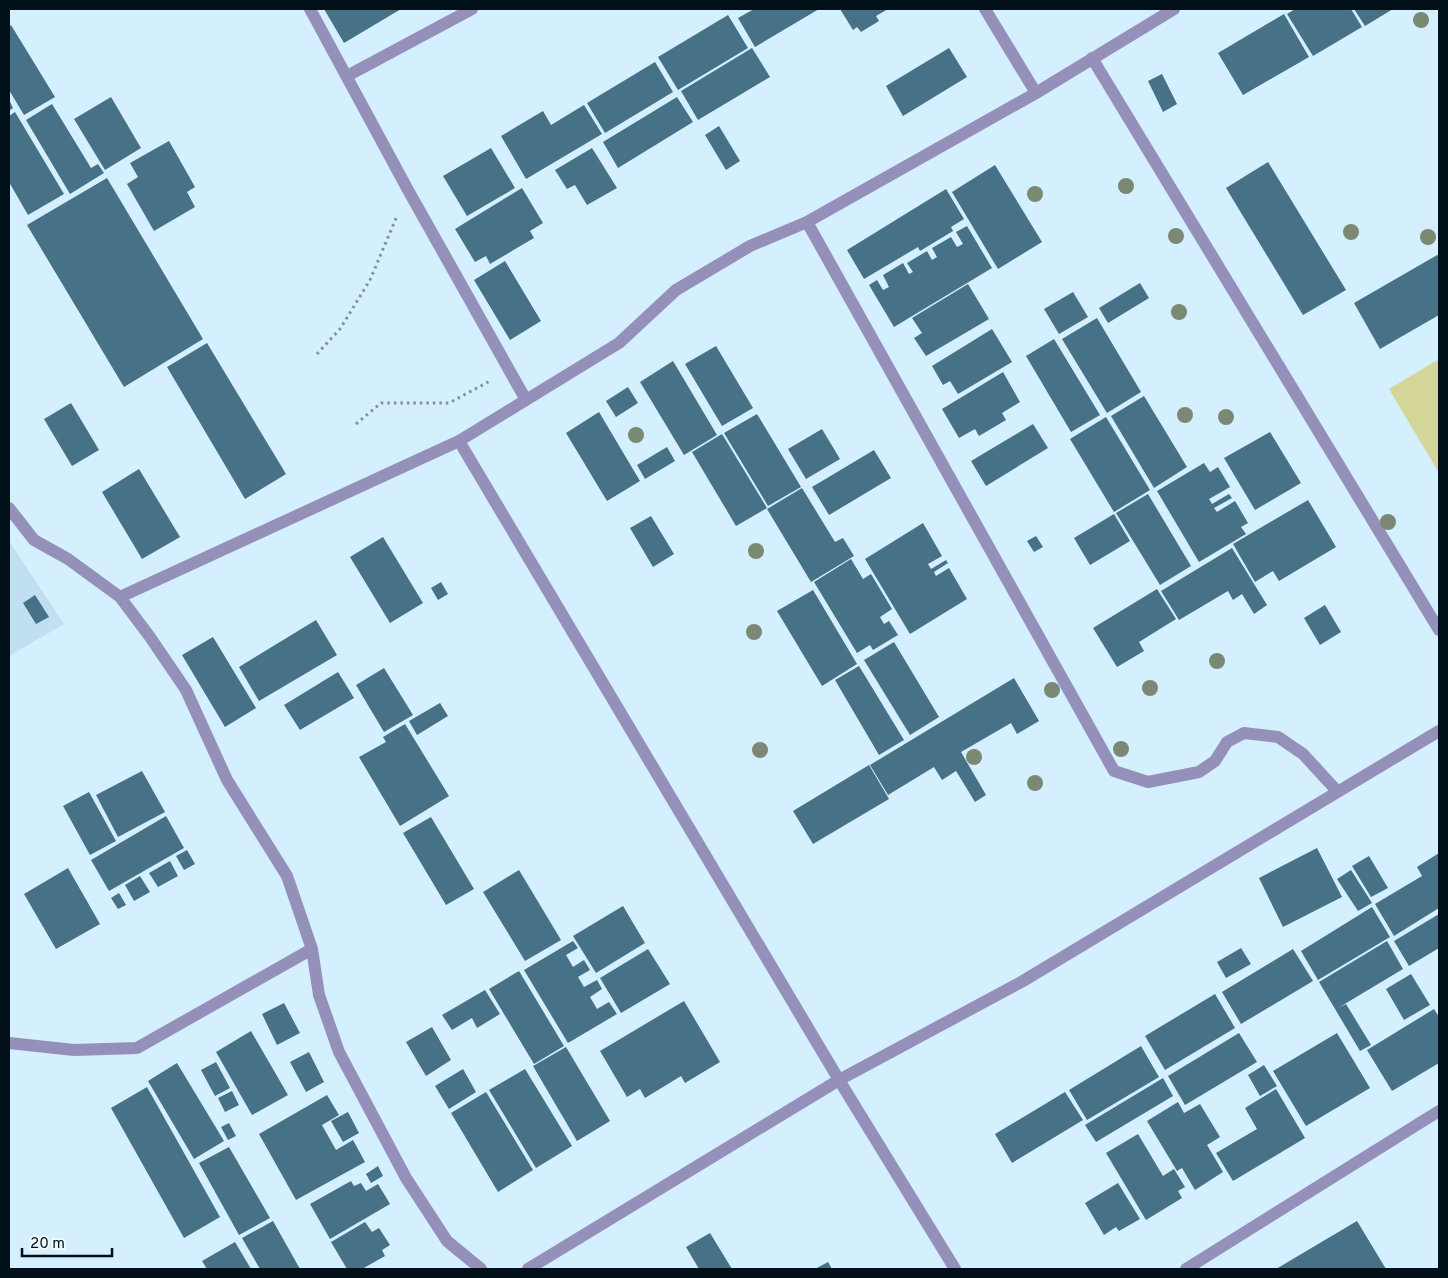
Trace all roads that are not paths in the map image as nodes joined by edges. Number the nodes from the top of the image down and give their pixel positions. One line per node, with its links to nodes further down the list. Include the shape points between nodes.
1 (310, 9): 6 (street)
2 (472, 9): 6 (street)
3 (985, 9): 7 (street)
4 (1174, 9): 5 (street)
5 (1092, 58): 7 (street); 13 (street)
6 (347, 76): 9 (street)
7 (1036, 94): 8 (street)
8 (807, 222): 9 (street, via 750,246 676,290 619,343); 15 (street, via 1114,770 1148,782 1199,772 1215,761 1227,742 1244,733 1278,737 1303,754)
9 (526, 400): 10 (street)
10 (459, 440): 12 (street); 18 (street)
11 (9, 508): 12 (street, via 34,540 68,558)
12 (120, 597): 16 (street, via 186,690 227,780 287,876)
13 (1439, 630)
14 (1439, 730): 15 (street)
15 (1337, 790): 18 (street, via 1023,981)
16 (312, 949): 17 (street, via 137,1048 74,1050); 20 (street, via 319,995 339,1052 406,1178 447,1241)
17 (9, 1042)
18 (839, 1080): 21 (street); 22 (street)
19 (1439, 1111): 23 (street)
20 (481, 1269)
21 (528, 1269)
22 (955, 1269)
23 (1186, 1269)

